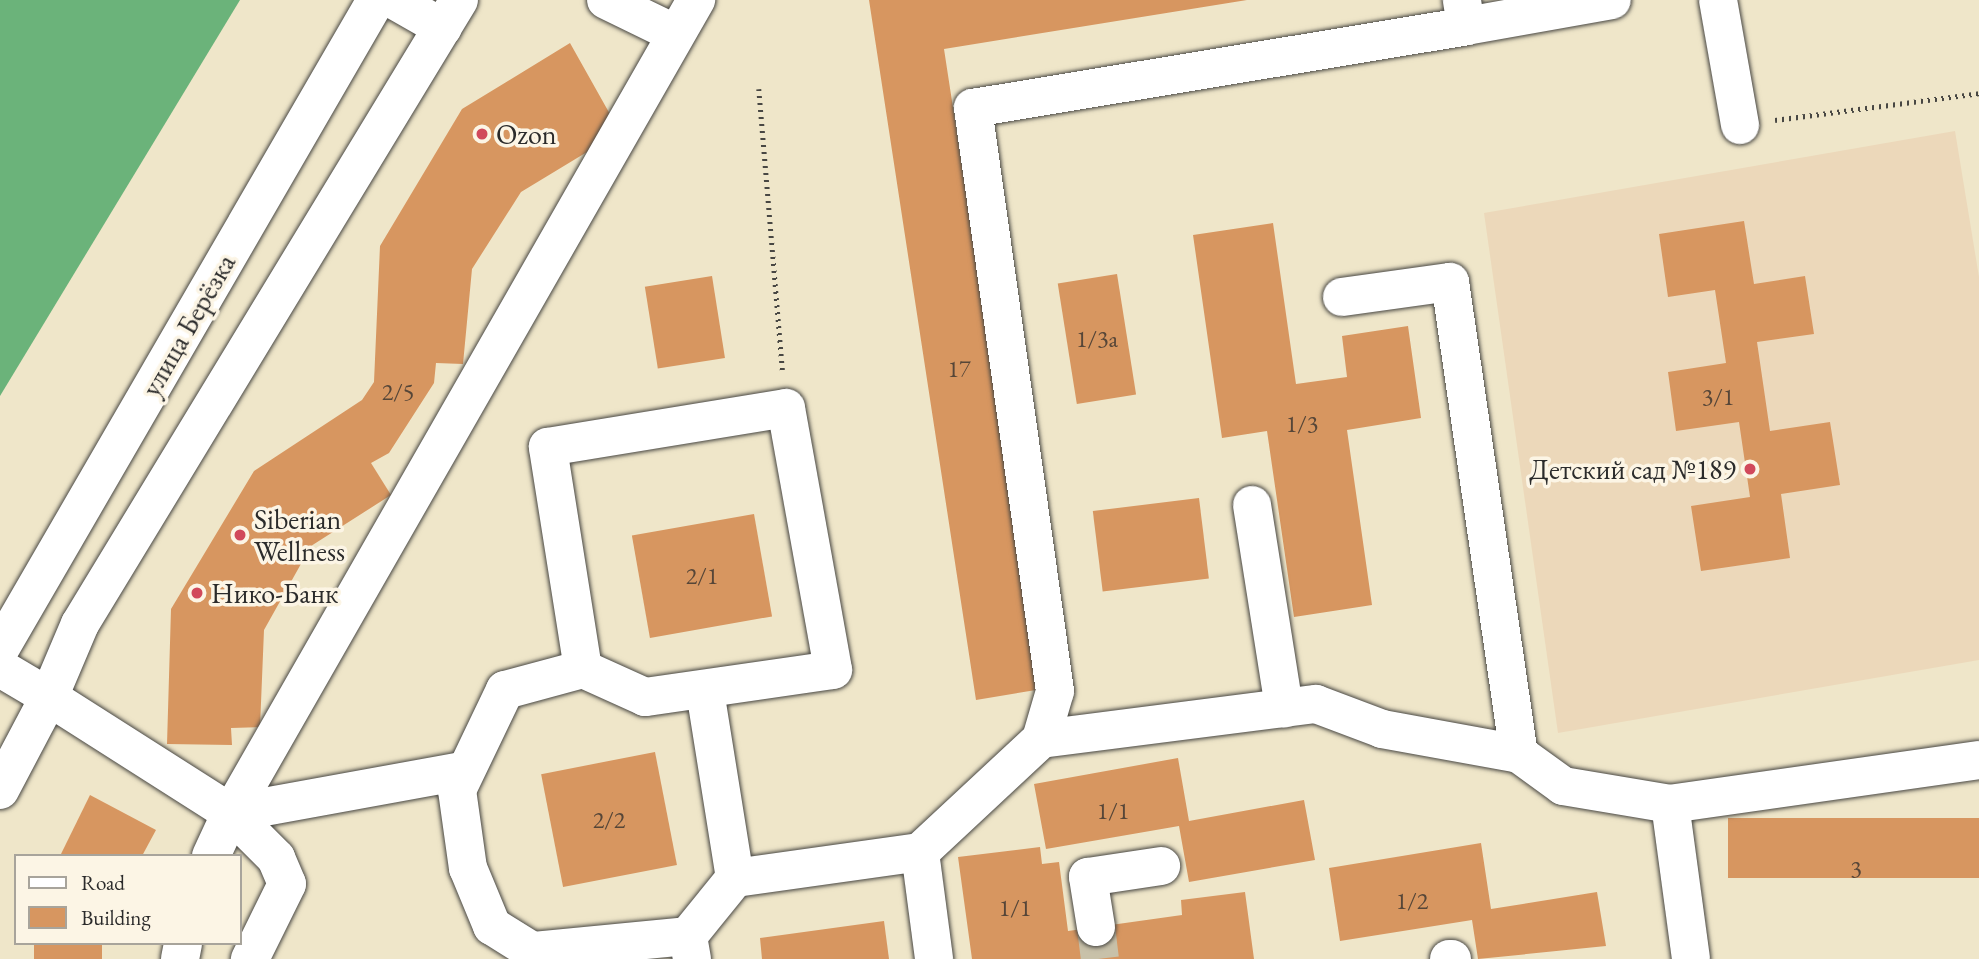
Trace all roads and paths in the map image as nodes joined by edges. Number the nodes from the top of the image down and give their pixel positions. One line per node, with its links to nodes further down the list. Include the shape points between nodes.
1 (376, 0): 16 (main road, улица Берёзка)
2 (394, 0): 8 (main road)
3 (606, 0): 9 (main road)
4 (696, 0): 9 (main road)
5 (1612, 0): 7 (main road)
6 (1718, 0): 12 (main road)
7 (1464, 13): 22 (main road, via 973,108 1055,691)
8 (451, 14): 20 (main road, via 80,624)
9 (672, 32): 28 (main road)
10 (760, 89): 14 (path)
11 (1979, 93): 12 (path)
12 (1740, 125)
13 (1342, 297): 23 (main road, via 1450,282)
14 (786, 408): 18 (main road, via 548,447); 19 (main road, via 833,670)
15 (1252, 505): 21 (main road)
16 (0, 649)
17 (0, 668): 20 (main road)
18 (583, 668): 19 (main road, via 645,696); 25 (main road, via 505,690)
19 (705, 691): 32 (main road)
20 (49, 697): 26 (main road); 28 (main road)
21 (1284, 708): 22 (main road); 23 (main road, via 1316,704 1382,729)
22 (1041, 739): 29 (main road)
23 (1518, 754): 27 (main road, via 1563,786)
24 (1979, 760): 27 (main road)
25 (462, 771): 28 (main road); 34 (main road, via 457,789 468,867 492,926 532,951)
26 (0, 790)
27 (1670, 804): 37 (main road)
28 (231, 813): 30 (main road); 35 (main road, via 276,858 287,884)
29 (920, 852): 32 (main road); 36 (main road)
30 (212, 854)
31 (1161, 866): 33 (main road, via 1088,877)
32 (735, 878): 34 (main road)
33 (1096, 927)
34 (690, 947)
35 (250, 959)
36 (934, 959)
37 (1691, 959)

